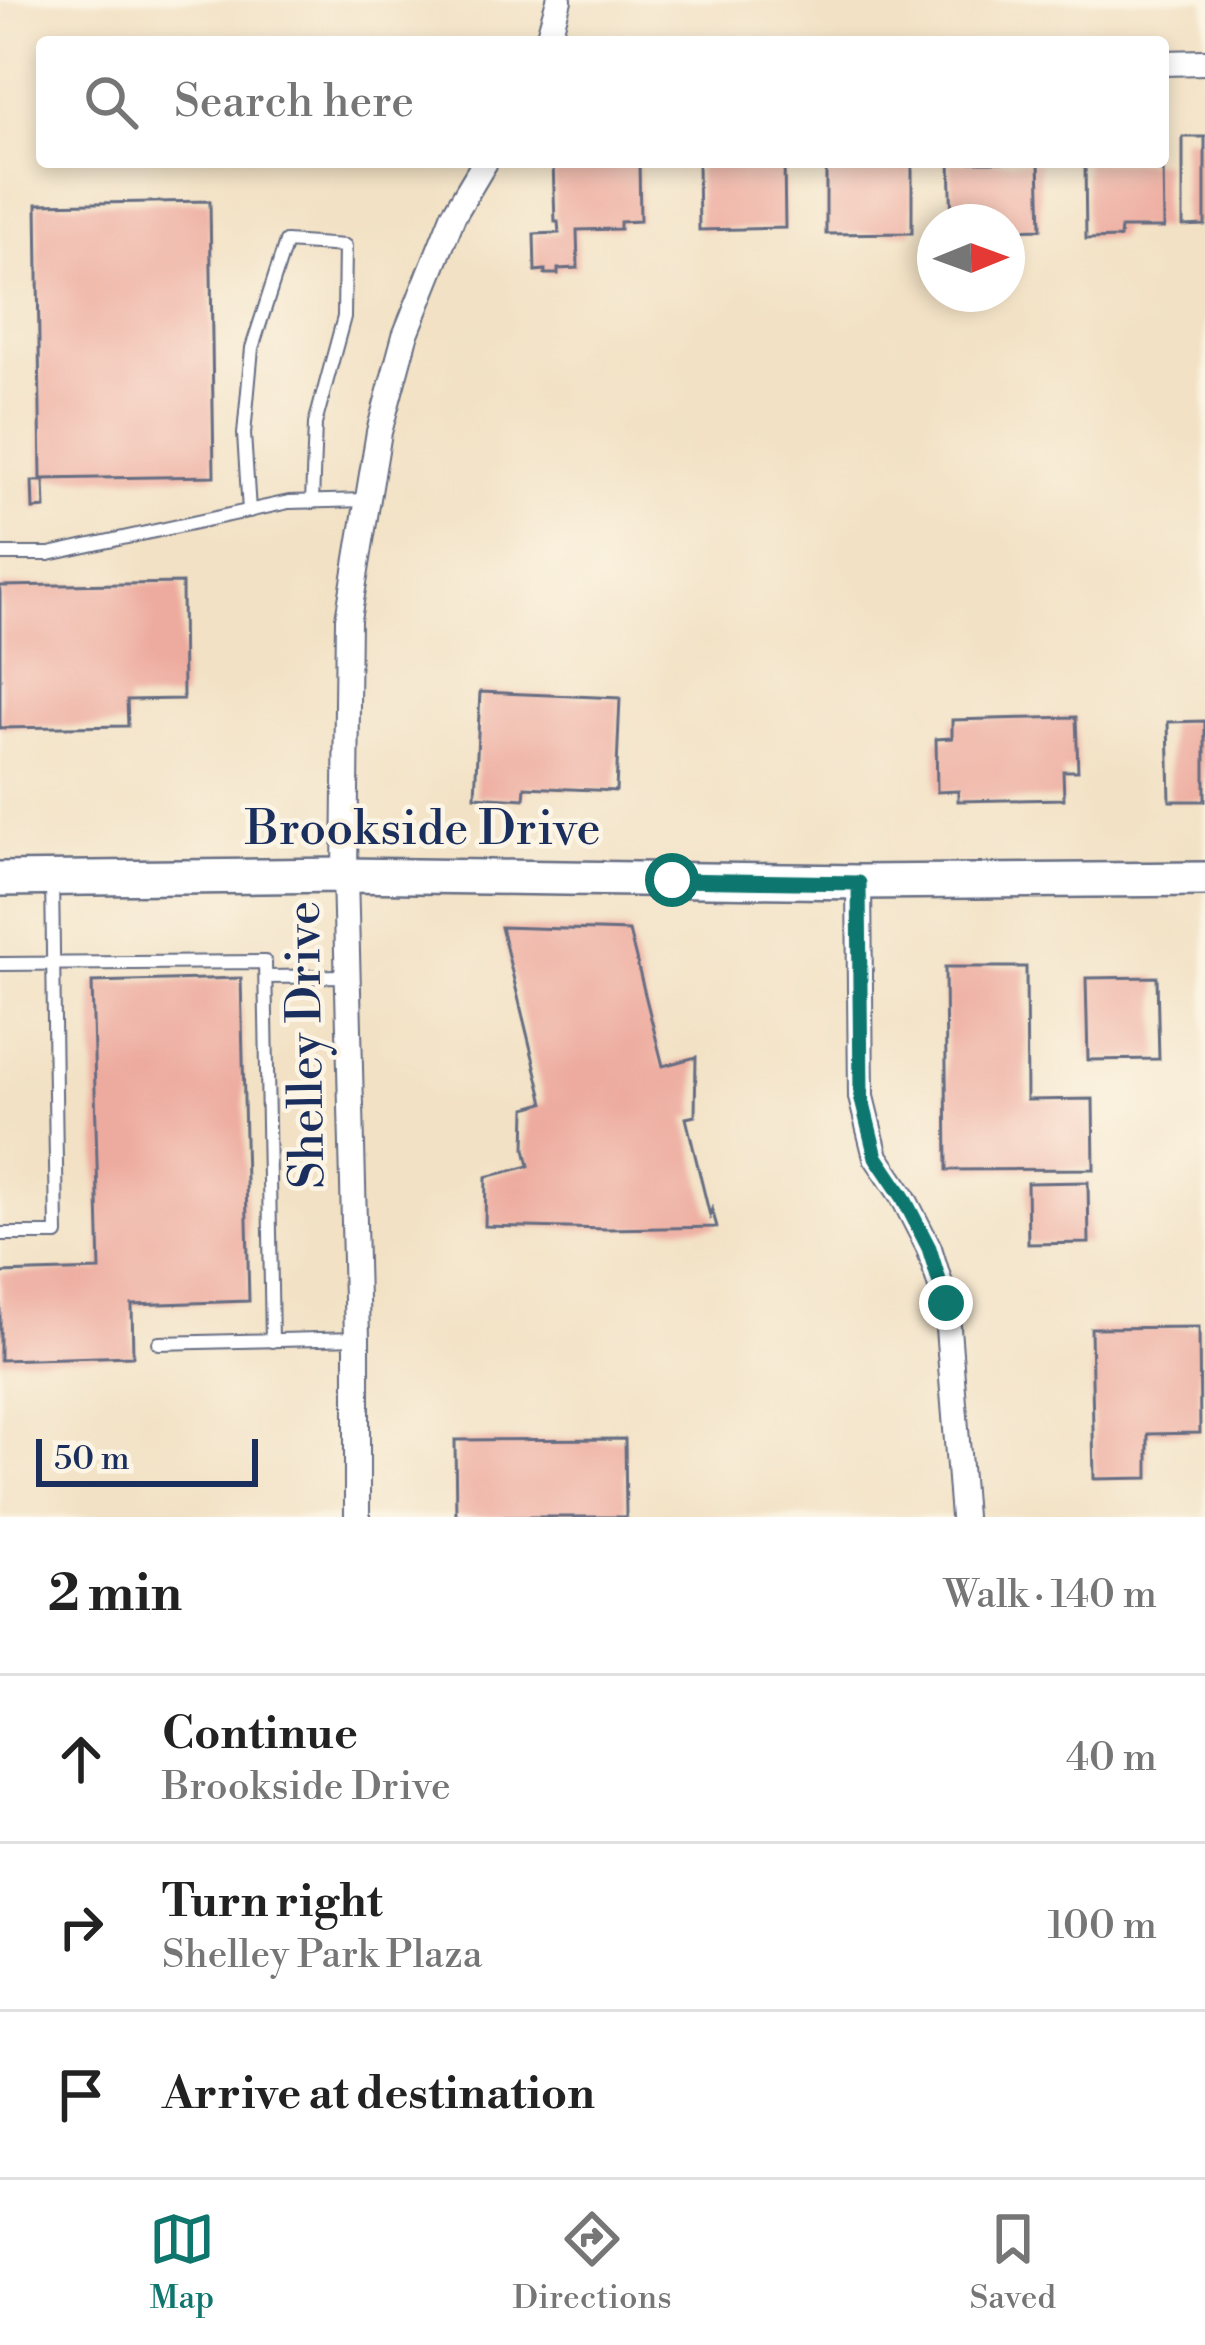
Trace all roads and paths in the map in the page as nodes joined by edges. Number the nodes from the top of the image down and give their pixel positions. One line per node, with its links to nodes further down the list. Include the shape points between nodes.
1 (559, 0): 2 (street)
2 (549, 36)
3 (1205, 62): 4 (street)
4 (1169, 63)
5 (480, 168): 6 (street, Shelley Drive, via 405,336)
6 (368, 500): 7 (lane); 10 (street, Shelley Drive, via 347,619)
7 (312, 502): 8 (lane); 8 (lane, via 315,424 344,317 345,246 286,242 252,348 244,434)
8 (249, 511): 9 (lane, via 49,554)
9 (0, 554)
10 (345, 875): 11 (street, Brookside Drive); 14 (street, Brookside Drive); 17 (street, Shelley Drive)
11 (52, 878): 12 (street, Brookside Drive); 16 (lane)
12 (0, 879)
13 (1205, 879): 14 (street, Brookside Drive)
14 (859, 883): 24 (street, via 861,1096 876,1157 929,1248 946,1303)
15 (0, 964): 16 (lane)
16 (53, 964): 18 (lane, via 266,962); 19 (lane, via 57,1234)
17 (347, 976): 18 (lane); 20 (street, Shelley Drive)
18 (266, 977): 21 (lane)
19 (0, 1234)
20 (357, 1338): 21 (lane); 23 (street, Shelley Drive)
21 (272, 1341): 22 (lane)
22 (159, 1342)
23 (357, 1517)
24 (963, 1517)

